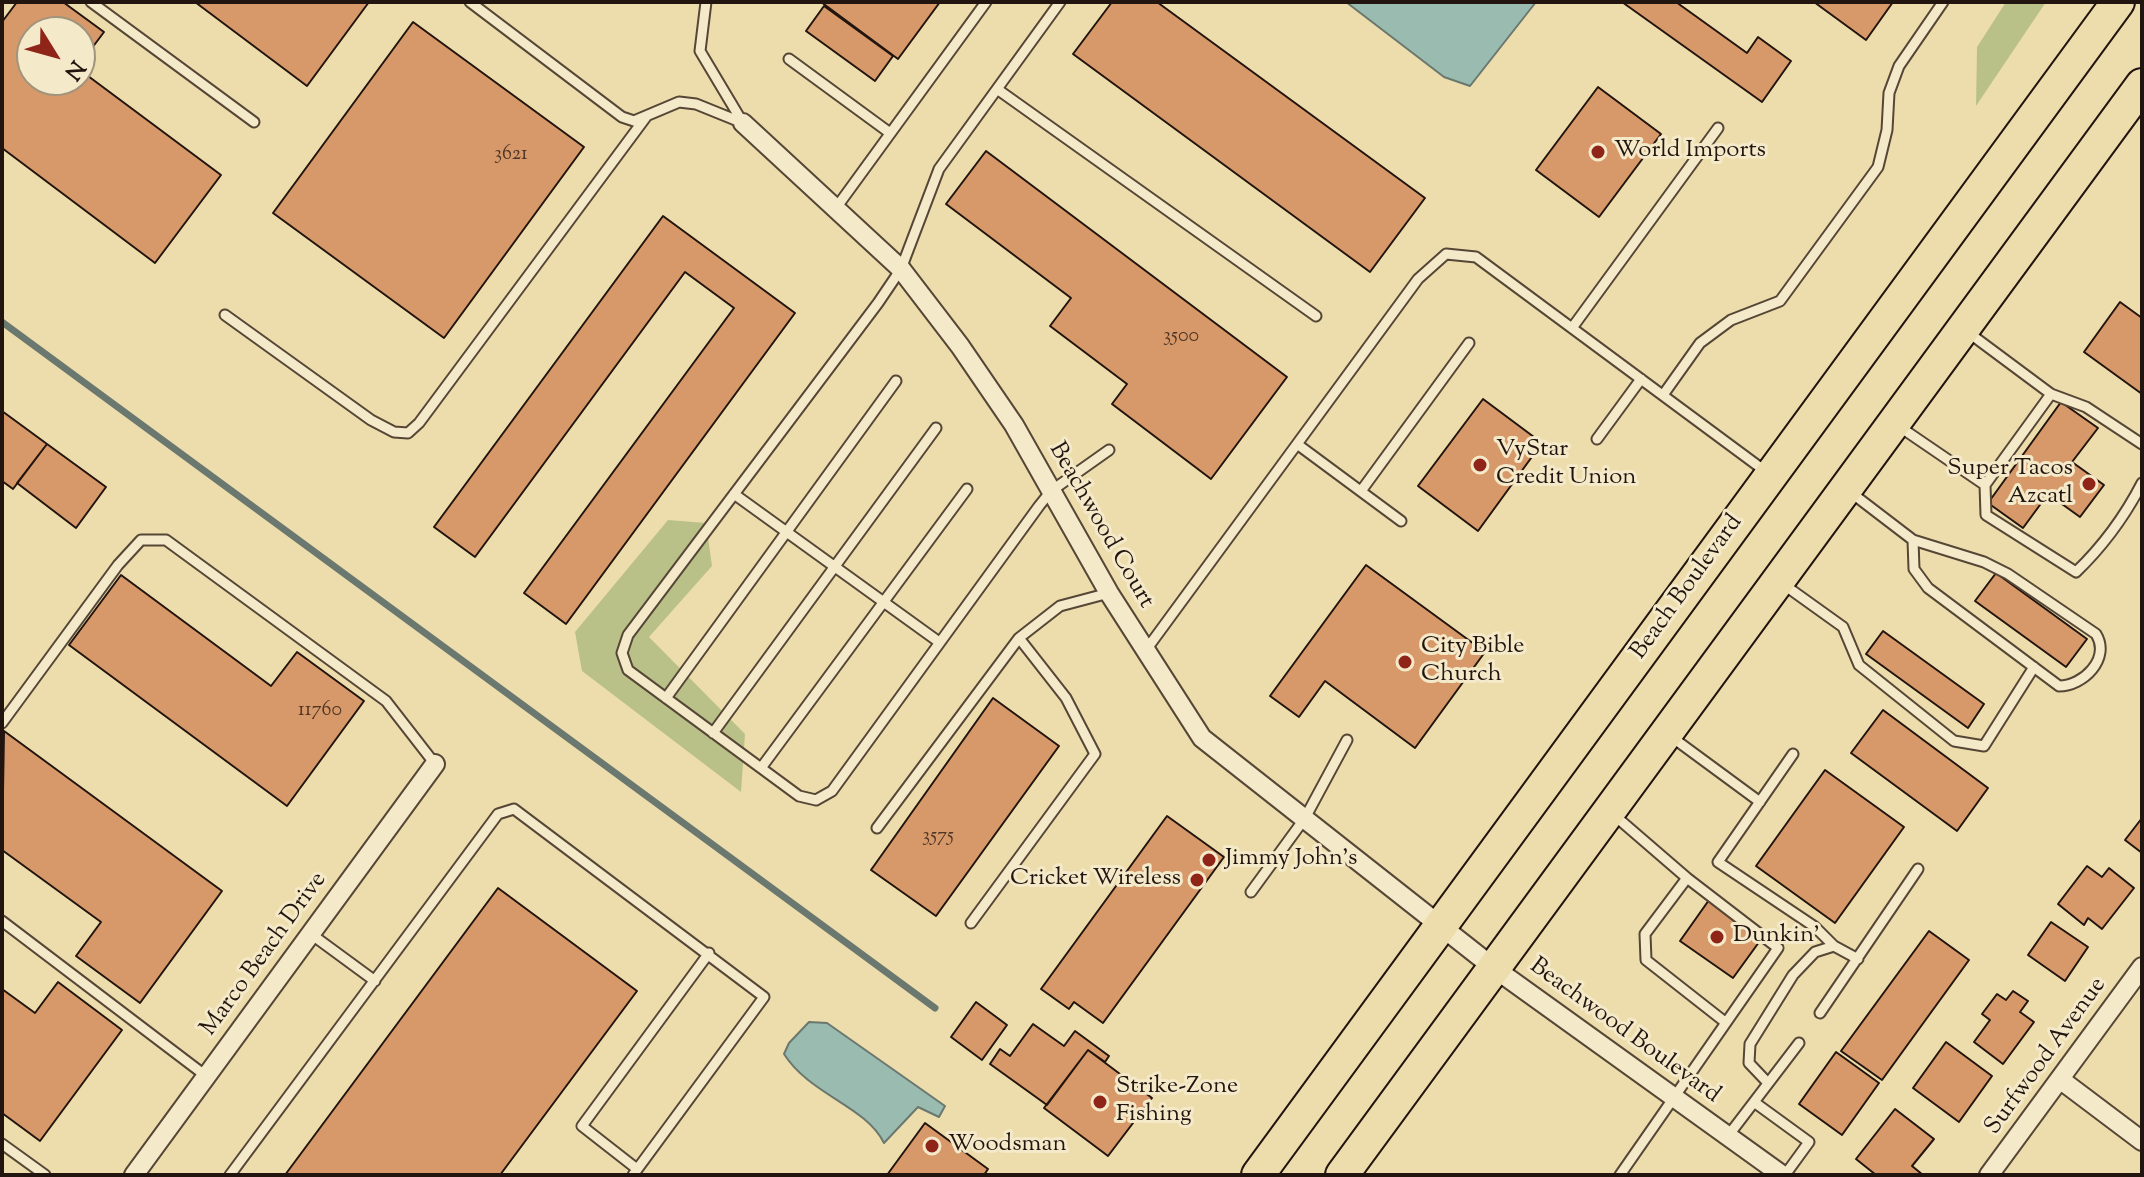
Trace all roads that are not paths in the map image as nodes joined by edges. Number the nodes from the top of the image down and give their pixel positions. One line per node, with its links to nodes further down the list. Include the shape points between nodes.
1 (91, 2): 12 (lane)
2 (470, 2): 11 (lane, via 622,117)
3 (706, 2): 13 (lane, via 700,51)
4 (986, 2): 15 (lane)
5 (1060, 2): 10 (lane)
6 (1943, 2): 26 (lane, via 1899,66 1889,93 1878,167 1780,301 1731,320 1700,343)
7 (2118, 2): 33 (highway, Beach Boulevard)
8 (789, 59): 15 (lane)
9 (2142, 85): 21 (highway)
10 (997, 89): 17 (lane, via 939,169); 19 (lane)
11 (646, 117): 13 (lane, via 679,102); 18 (lane, via 408,433 371,420)
12 (254, 122)
13 (743, 123): 16 (street, Beachwood Court)
14 (1718, 128): 20 (lane)
15 (890, 133): 16 (lane)
16 (836, 208): 17 (street, Beachwood Court)
17 (901, 269): 38 (street, Beachwood Court, via 1014,425); 40 (lane)
18 (225, 315)
19 (1316, 316)
20 (1572, 328): 23 (lane); 30 (lane, via 1476,257 1446,254 1418,279)
21 (1963, 329): 25 (lane); 27 (highway)
22 (1469, 343): 39 (lane)
23 (1641, 379): 26 (lane); 29 (lane)
24 (896, 381): 42 (lane)
25 (2051, 394): 31 (lane, via 2086,407); 35 (lane)
26 (1663, 395): 33 (lane)
27 (1894, 423): 35 (lane); 37 (highway)
28 (936, 428): 44 (lane)
29 (1597, 439)
30 (1297, 444): 39 (lane); 50 (lane)
31 (2142, 444)
32 (1109, 450): 38 (lane)
33 (1771, 476): 69 (highway, Beach Boulevard)
34 (2142, 483): 35 (lane, via 2096,553 2076,572 1986,515)
35 (1985, 485)
36 (967, 489): 47 (lane)
37 (1846, 489): 43 (lane); 45 (highway)
38 (1051, 491): 46 (street, Beachwood Court); 49 (lane)
39 (1361, 491): 41 (lane)
40 (734, 494): 42 (lane); 52 (lane, via 628,635 622,653 628,670)
41 (1401, 521)
42 (785, 532): 44 (lane); 52 (lane)
43 (1913, 540): 51 (lane, via 1914,569 1928,588); 51 (lane, via 2008,574 2101,642 2089,675 2073,686 2059,686)
44 (834, 567): 47 (lane); 54 (lane)
45 (1778, 581): 51 (lane, via 1843,627 1859,665 1954,741 1984,746); 55 (highway)
46 (1109, 593): 48 (lane, via 1060,606); 50 (street, Beachwood Court)
47 (883, 602): 49 (lane); 59 (lane)
48 (1019, 638): 63 (lane); 68 (lane, via 1066,698 1095,754)
49 (939, 642): 59 (lane, via 832,791 816,800 799,796)
50 (1146, 650): 62 (street, Beachwood Court, via 1202,738)
51 (2034, 667)
52 (666, 698): 54 (lane)
53 (2, 723): 58 (lane, via 118,565 141,540 166,540 386,701)
54 (713, 733): 59 (lane)
55 (1666, 733): 60 (lane); 61 (highway)
56 (1347, 740): 62 (lane)
57 (1793, 754): 60 (lane)
58 (435, 764): 70 (street, Marco Beach Drive)
59 (761, 768)
60 (1760, 802): 71 (lane, via 1718,862 1815,927)
61 (1610, 810): 65 (lane); 75 (highway)
62 (1305, 818): 66 (lane); 69 (street, Beachwood Court)
63 (877, 828)
64 (1918, 869): 73 (lane)
65 (1687, 878): 78 (lane, via 1645,934 1646,960); 78 (lane, via 1778,948)
66 (1251, 892)
67 (2, 921): 80 (lane)
68 (971, 923)
69 (1441, 925): 75 (street, Beachwood Boulevard); 92 (highway, Beach Boulevard)
70 (311, 934): 76 (lane); 80 (street, Marco Beach Drive)
71 (1834, 946): 73 (lane); 82 (lane, via 1815,952 1793,975 1750,1044 1749,1063)
72 (709, 953): 76 (lane, via 514,809 498,814); 88 (lane, via 582,1126); 88 (lane, via 764,997)
73 (1858, 959): 77 (lane)
74 (2142, 967): 81 (street, Surfwood Avenue)
75 (1494, 968): 83 (street, Beachwood Boulevard); 93 (highway)
76 (375, 981): 91 (lane)
77 (1820, 1013)
78 (1725, 1022): 83 (lane)
79 (1799, 1043): 82 (lane)
80 (206, 1076): 90 (street, Marco Beach Drive)
81 (2061, 1080): 86 (street); 96 (street, Surfwood Avenue)
82 (1768, 1083): 84 (lane)
83 (1675, 1098): 85 (street, Beachwood Boulevard); 94 (lane)
84 (1754, 1102): 85 (lane); 95 (lane, via 1809,1142)
85 (1728, 1136): 95 (street, Beachwood Boulevard)
86 (2142, 1141)
87 (2, 1144): 89 (lane)
88 (635, 1172)
89 (45, 1175)
90 (134, 1175)
91 (230, 1175)
92 (1258, 1175)
93 (1342, 1175)
94 (1620, 1175)
95 (1784, 1175)
96 (1989, 1175)

